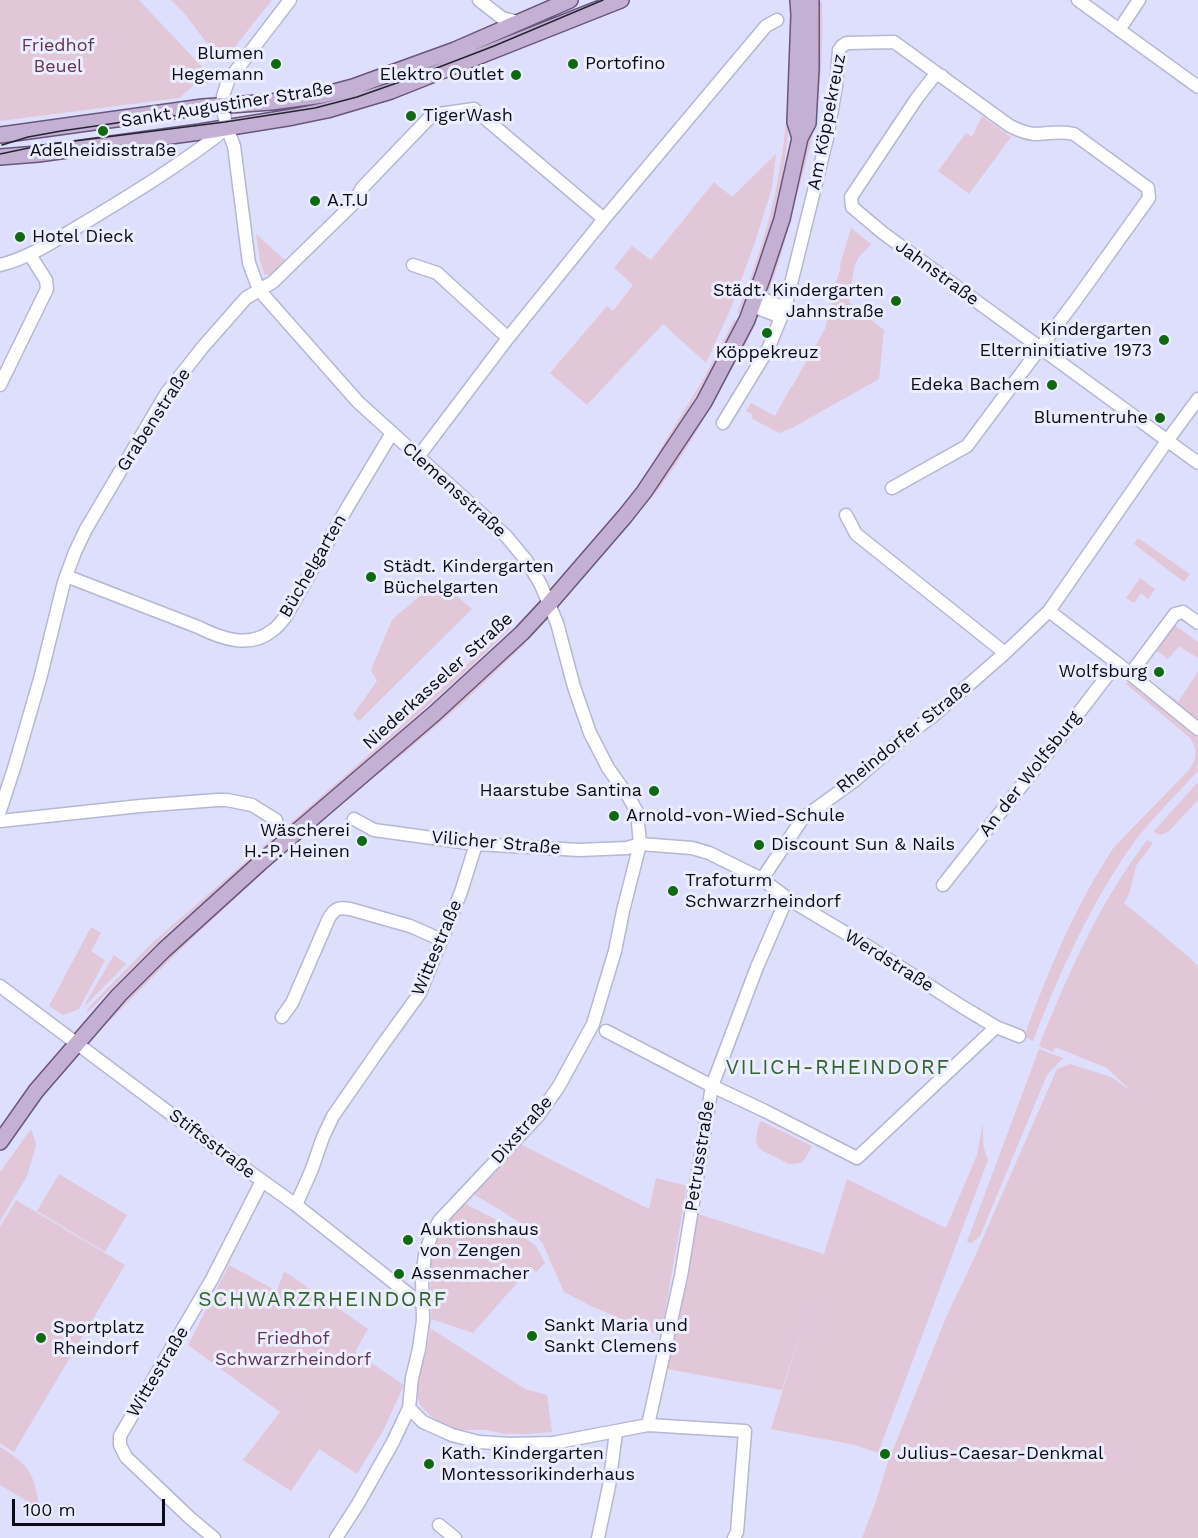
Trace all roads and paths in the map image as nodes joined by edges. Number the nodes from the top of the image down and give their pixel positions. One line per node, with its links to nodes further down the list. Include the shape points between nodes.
1 (290, 0): 16 (street, via 228,81)
2 (479, 0): 9 (street)
3 (570, 0): 11 (main road, Sankt Augustiner Straße)
4 (621, 0): 17 (main road, Sankt Augustiner Straße, via 359,102)
5 (798, 0): 19 (main road, Niederkasseler Straße, via 795,122)
6 (811, 0): 19 (main road, Niederkasseler Straße, via 808,123)
7 (1078, 0): 12 (street)
8 (1139, 0): 12 (street)
9 (489, 9): 11 (street); 13 (street, via 493,21)
10 (777, 20): 21 (street, via 766,26)
11 (518, 22): 13 (main road, Sankt Augustiner Straße)
12 (1119, 30): 15 (street)
13 (486, 37): 16 (main road, Sankt Augustiner Straße, via 323,95)
14 (942, 76): 27 (street, Am Köppekreuz, via 894,42 842,45 827,138); 29 (street, Jahnstraße, via 935,75 917,98 851,197 852,207); 29 (street, via 1023,132 1074,134 1148,188 1149,198)
15 (1198, 87)
16 (222, 106): 17 (street, Clemensstraße); 18 (main road, Sankt Augustiner Straße)
17 (227, 128): 20 (main road, Sankt Augustiner Straße); 22 (street); 25 (street, Clemensstraße, via 234,146 249,263)
18 (0, 135)
19 (800, 138): 26 (main road, Niederkasseler Straße, via 782,219)
20 (0, 157)
21 (604, 219): 25 (street, Grabenstraße, via 474,109 432,115 362,188 354,203 273,282); 28 (street)
22 (32, 259): 23 (street); 30 (street, via 46,280 47,289)
23 (0, 265)
24 (413, 265): 28 (street, via 437,273)
25 (259, 290): 33 (street, Clemensstraße, via 358,402); 39 (street, Grabenstraße, via 246,298 166,394 86,529)
26 (754, 301): 27 (street); 40 (main road, Niederkasseler Straße, via 704,402 657,473)
27 (783, 312): 32 (street, Am Köppekreuz, via 768,349)
28 (508, 338): 35 (street)
29 (1040, 348): 34 (street, Jahnstraße); 37 (street, via 967,446)
30 (0, 385)
31 (1198, 399): 34 (street, Rheindorfer Straße)
32 (723, 423)
33 (392, 434): 35 (street, Clemensstraße); 39 (street, Büchelgarten, via 286,616 262,638 236,641 216,636)
34 (1167, 441): 36 (street, Jahnstraße); 41 (street, Rheindorfer Straße)
35 (418, 457): 40 (street, Clemensstraße, via 506,536 526,560)
36 (1198, 463)
37 (892, 488)
38 (846, 515): 43 (street, via 856,534)
39 (66, 576): 47 (street, Grabenstraße)
40 (549, 604): 52 (street, Clemensstraße, via 590,733 637,812); 62 (main road, Niederkasseler Straße, via 435,713 164,950)
41 (1049, 611): 43 (street, Rheindorfer Straße); 44 (street)
42 (1198, 623): 45 (street, via 1183,612 1175,614)
43 (1005, 653): 53 (street, Rheindorfer Straße, via 933,716 802,818)
44 (1117, 663): 45 (street); 54 (street, An der Wolfsburg)
45 (1131, 673): 46 (street)
46 (1198, 729)
47 (0, 811)
48 (354, 819): 51 (street, Vilicher Straße, via 374,830)
49 (276, 820): 50 (street, via 252,805 217,800)
50 (0, 822)
51 (476, 844): 52 (street, Vilicher Straße, via 579,850); 56 (street, Wittestraße)
52 (640, 844): 53 (street, via 692,848); 68 (street, Dixstraße, via 593,1024 538,1116 432,1233 425,1255)
53 (762, 879): 55 (street, Werdstraße)
54 (943, 885)
55 (787, 898): 59 (street, Werdstraße); 63 (street, Petrusstraße)
56 (442, 940): 58 (street, via 410,926 350,909 333,910 292,1003); 65 (street, Wittestraße, via 420,993 333,1116)
57 (0, 986): 62 (street, Stiftsstraße)
58 (282, 1017)
59 (996, 1027): 61 (street, Werdstraße); 63 (street, via 857,1158)
60 (606, 1030): 63 (street)
61 (1019, 1036)
62 (77, 1043): 64 (main road, Niederkasseler Straße); 66 (street, Stiftsstraße)
63 (712, 1086): 70 (street, Petrusstraße, via 681,1275)
64 (0, 1142)
65 (312, 1169): 66 (street, Wittestraße, via 293,1192); 67 (street, Wittestraße)
66 (267, 1185): 67 (street, Stiftsstraße); 73 (street, Wittestraße, via 120,1436 126,1457)
67 (296, 1205): 68 (street, Stiftsstraße)
68 (423, 1303): 69 (street, Dixstraße)
69 (409, 1408): 71 (street, via 423,1422 479,1442 553,1443); 74 (street)
70 (648, 1425): 71 (street); 77 (street, via 745,1431)
71 (616, 1432): 76 (street)
72 (439, 1525): 75 (street)
73 (214, 1538)
74 (336, 1538)
75 (455, 1538)
76 (598, 1538)
77 (734, 1538)

